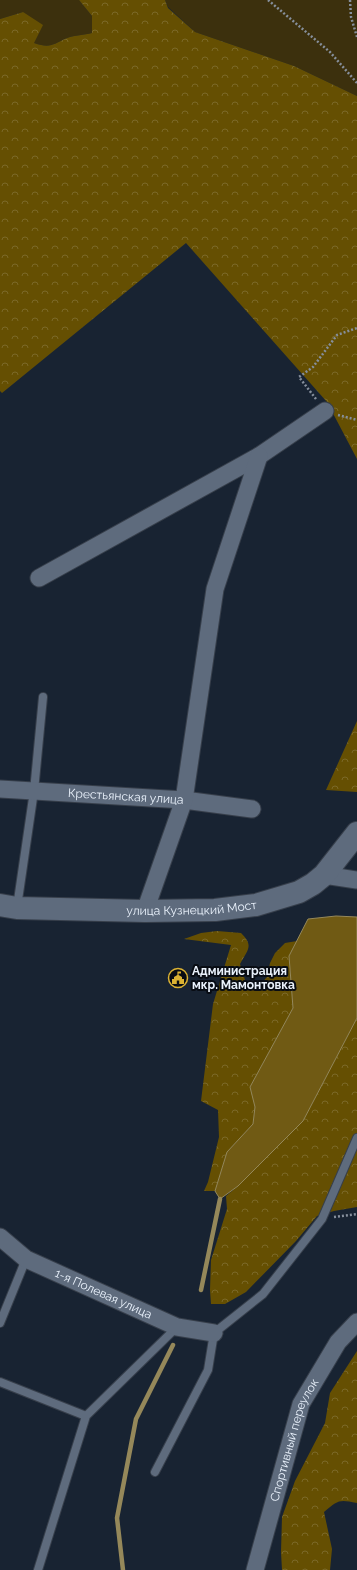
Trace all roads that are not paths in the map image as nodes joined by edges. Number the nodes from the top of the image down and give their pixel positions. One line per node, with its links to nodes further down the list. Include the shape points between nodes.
1 (325, 411): 2 (street)
2 (259, 456): 3 (street); 7 (street, via 215,589)
3 (38, 578)
4 (43, 697): 6 (lane)
5 (0, 789): 6 (street, Крестьянская улица)
6 (34, 791): 7 (street, Крестьянская улица); 12 (lane)
7 (184, 800): 8 (street, Крестьянская улица); 13 (street)
8 (252, 809)
9 (357, 834): 10 (street, улица Кузнецкий Мост)
10 (324, 874): 11 (street); 13 (street, улица Кузнецкий Мост, via 299,892 256,905 215,910)
11 (357, 880)
12 (8, 907): 13 (street, улица Кузнецкий Мост)
13 (146, 911)
14 (357, 1138): 20 (lane, via 322,1219 262,1294)
15 (0, 1237): 16 (street, 1-я Полевая улица)
16 (26, 1258): 18 (lane); 19 (street, 1-я Полевая улица)
17 (357, 1322): 25 (street, Спортивный переулок, via 338,1342 301,1404)
18 (0, 1323)
19 (177, 1327): 20 (street, 1-я Полевая улица); 22 (lane)
20 (214, 1333): 23 (lane, via 208,1370)
21 (0, 1382): 22 (lane)
22 (86, 1416): 24 (lane)
23 (154, 1472)
24 (38, 1570)
25 (255, 1570)

